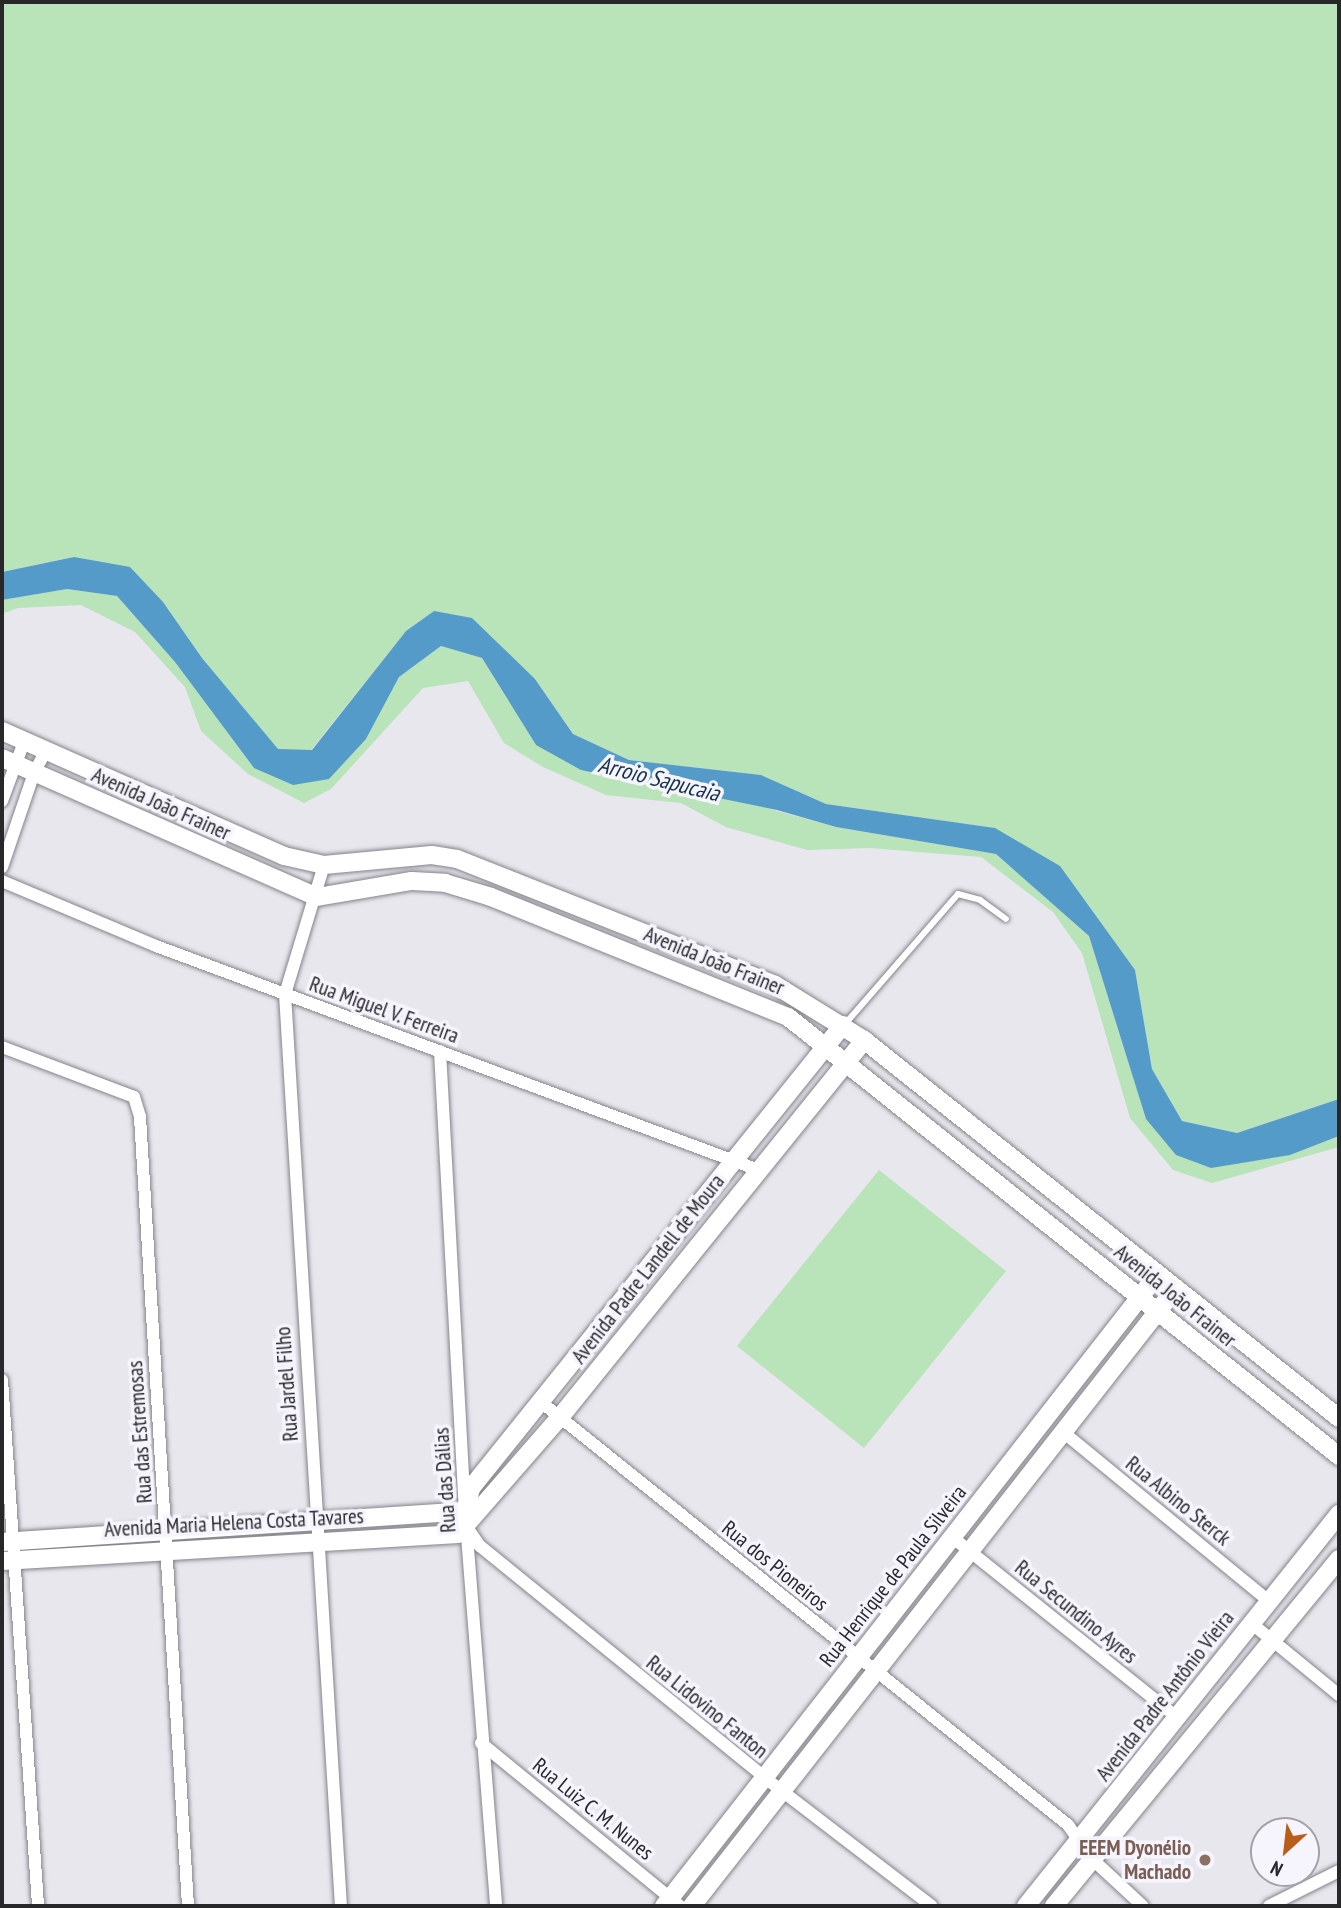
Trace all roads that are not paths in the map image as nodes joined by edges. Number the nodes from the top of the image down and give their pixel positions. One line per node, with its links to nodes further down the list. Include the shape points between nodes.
1 (2, 732): 2 (street, Avenida João Frainer)
2 (25, 739): 3 (street, Avenida João Frainer); 4 (street)
3 (47, 749): 5 (street); 7 (street, Avenida João Frainer, via 284,856)
4 (8, 760): 5 (street, Avenida João Frainer); 6 (street)
5 (34, 773): 8 (street); 10 (street, Avenida João Frainer)
6 (2, 801)
7 (324, 865): 10 (street, Rua Jardel Filho); 13 (street, Avenida João Frainer, via 432,855 457,859 775,985)
8 (2, 867)
9 (2, 881): 12 (street, Rua Miguel V. Ferreira)
10 (317, 897): 12 (street, Rua Jardel Filho); 15 (street, Avenida João Frainer, via 412,881 445,883 760,1002)
11 (1006, 919): 13 (lane, via 980,900 958,894)
12 (285, 994): 17 (street, Rua Miguel V. Ferreira); 32 (street, Rua Jardel Filho)
13 (843, 1025): 14 (street, Avenida João Frainer); 15 (street, Avenida Padre Landell de Moura)
14 (864, 1040): 18 (street, Avenida Padre Landell de Moura); 21 (street, Avenida João Frainer)
15 (827, 1046): 18 (street, Avenida João Frainer); 19 (street, Avenida Padre Landell de Moura)
16 (2, 1047): 34 (street, Rua das Estremosas, via 134,1097 140,1117)
17 (440, 1051): 19 (street, Rua Miguel V. Ferreira); 33 (street, Rua das Dálias)
18 (846, 1059): 20 (street, Avenida Padre Landell de Moura); 23 (street, Avenida João Frainer)
19 (731, 1162): 20 (street, Rua Miguel V. Ferreira); 26 (street, Avenida Padre Landell de Moura)
20 (756, 1169): 27 (street, Avenida Padre Landell de Moura)
21 (1158, 1274): 22 (street, Avenida João Frainer); 23 (street, Rua Henrique de Paula Silveira)
22 (1176, 1289): 24 (street, Rua Henrique de Paula Silveira); 28 (street, Avenida João Frainer)
23 (1139, 1297): 24 (street, Avenida João Frainer); 35 (street, Rua Henrique de Paula Silveira)
24 (1157, 1311): 29 (street, Rua Henrique de Paula Silveira); 30 (street, Avenida João Frainer)
25 (2, 1380): 37 (street)
26 (541, 1402): 27 (street, Rua dos Pioneiros); 33 (street, Avenida Padre Landell de Moura, via 471,1488)
27 (561, 1416): 33 (street, Avenida Padre Landell de Moura); 47 (street, Rua dos Pioneiros)
28 (1339, 1418)
29 (1063, 1432): 39 (street, Rua Henrique de Paula Silveira); 44 (street, Rua Albino Sterck)
30 (1339, 1456)
31 (1339, 1514): 44 (street, Avenida Padre Antônio Vieira)
32 (315, 1518): 33 (street, Avenida Maria Helena Costa Tavares); 34 (street, Avenida Maria Helena Costa Tavares); 36 (street, Rua Jardel Filho)
33 (466, 1519): 36 (street, Avenida Maria Helena Costa Tavares, via 458,1534); 51 (street, Rua das Dálias); 52 (street, Rua Lidovino Fanton, via 480,1546)
34 (166, 1529): 37 (street, Avenida Maria Helena Costa Tavares); 38 (street, Rua das Estremosas)
35 (953, 1537): 39 (street, Rua Secundino Ayres); 42 (street, Rua Henrique de Paula Silveira)
36 (316, 1541): 38 (street, Avenida Maria Helena Costa Tavares); 60 (street, Rua Jardel Filho)
37 (7, 1542): 41 (street)
38 (165, 1549): 41 (street, Avenida Maria Helena Costa Tavares); 59 (street, Rua das Estremosas)
39 (968, 1551): 43 (street, Rua Henrique de Paula Silveira); 50 (street, Rua Secundino Ayres)
40 (1339, 1559): 46 (street)
41 (8, 1560): 58 (street)
42 (917, 1582): 43 (street); 47 (street, Rua Henrique de Paula Silveira)
43 (935, 1595): 48 (street, Rua Henrique de Paula Silveira)
44 (1269, 1601): 45 (street, Avenida Padre Antônio Vieira)
45 (1251, 1623): 46 (street); 50 (street, Avenida Padre Antônio Vieira)
46 (1274, 1642): 49 (street); 55 (street)
47 (858, 1658): 48 (street, Rua dos Pioneiros); 52 (street, Rua Henrique de Paula Silveira)
48 (875, 1671): 53 (street, Rua Henrique de Paula Silveira); 54 (street, Rua dos Pioneiros)
49 (1339, 1695)
50 (1177, 1717): 54 (street, Avenida Padre Antônio Vieira)
51 (481, 1743): 57 (street, Rua Luiz C. M. Nunes); 61 (street, Rua das Dálias)
52 (765, 1778): 53 (street, Rua Lidovino Fanton); 57 (street, Rua Henrique de Paula Silveira)
53 (783, 1791): 62 (street, Rua Henrique de Paula Silveira); 63 (street, Rua Lidovino Fanton)
54 (1081, 1839): 55 (street); 64 (street, Avenida Padre Antônio Vieira)
55 (1092, 1859): 65 (street); 66 (street)
56 (1339, 1871): 67 (street)
57 (672, 1903)
58 (38, 1906)
59 (188, 1906)
60 (341, 1906)
61 (496, 1906)
62 (692, 1906)
63 (932, 1906)
64 (1026, 1906)
65 (1054, 1906)
66 (1143, 1906)
67 (1269, 1906)

